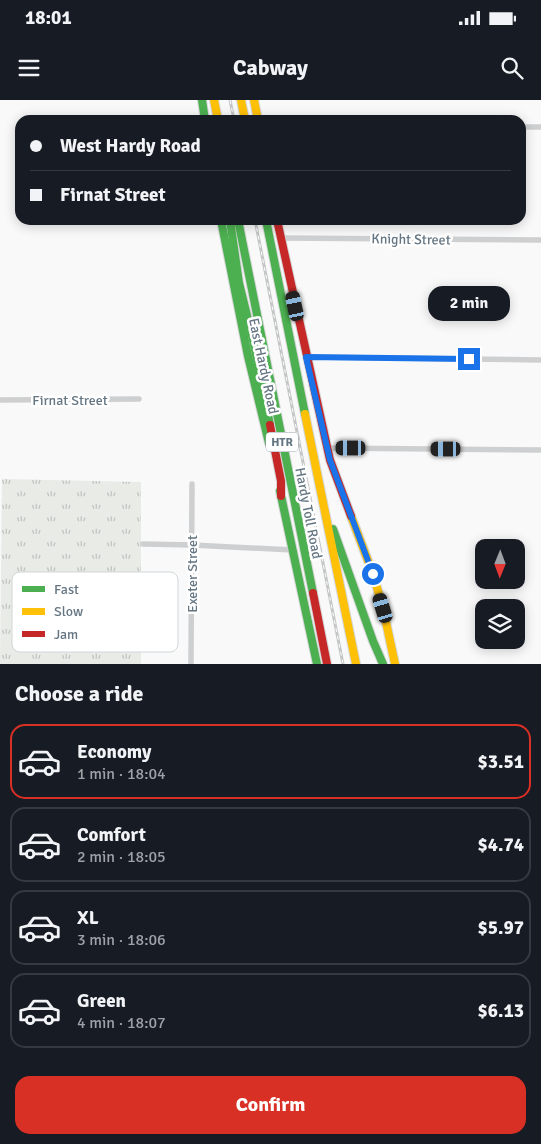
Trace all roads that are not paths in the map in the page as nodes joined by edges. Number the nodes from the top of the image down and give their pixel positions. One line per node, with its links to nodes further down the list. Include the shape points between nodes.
1 (202, 100): 5 (main road)
2 (214, 100): 6 (main road)
3 (241, 100): 7 (main road)
4 (254, 100): 8 (main road)
5 (204, 115)
6 (217, 115)
7 (244, 115)
8 (257, 115)
9 (526, 127): 10 (street)
10 (541, 127)
11 (223, 225): 25 (main road, East Hardy Road, via 248,356)
12 (231, 225): 25 (main road, via 281,481)
13 (239, 225): 32 (main road, Hardy Toll Road / HTR)
14 (267, 225): 26 (main road, Hardy Toll Road / HTR)
15 (278, 225): 16 (main road)
16 (280, 238): 17 (street, Knight Street); 18 (main road)
17 (541, 240)
18 (306, 357): 19 (street); 22 (main road)
19 (541, 360)
20 (139, 399): 21 (street, Firnat Street)
21 (0, 400)
22 (327, 448): 23 (street); 35 (main road, via 373,574)
23 (541, 450)
24 (192, 484): 28 (street, Exeter Street)
25 (281, 496): 29 (main road, East Hardy Road)
26 (321, 497): 33 (main road, Hardy Toll Road / HTR); 34 (main road)
27 (143, 544): 28 (street)
28 (192, 545): 29 (street); 30 (street, Exeter Street)
29 (294, 550): 31 (main road, East Hardy Road)
30 (192, 664)
31 (317, 664)
32 (327, 664)
33 (356, 664)
34 (383, 664)
35 (395, 664)

